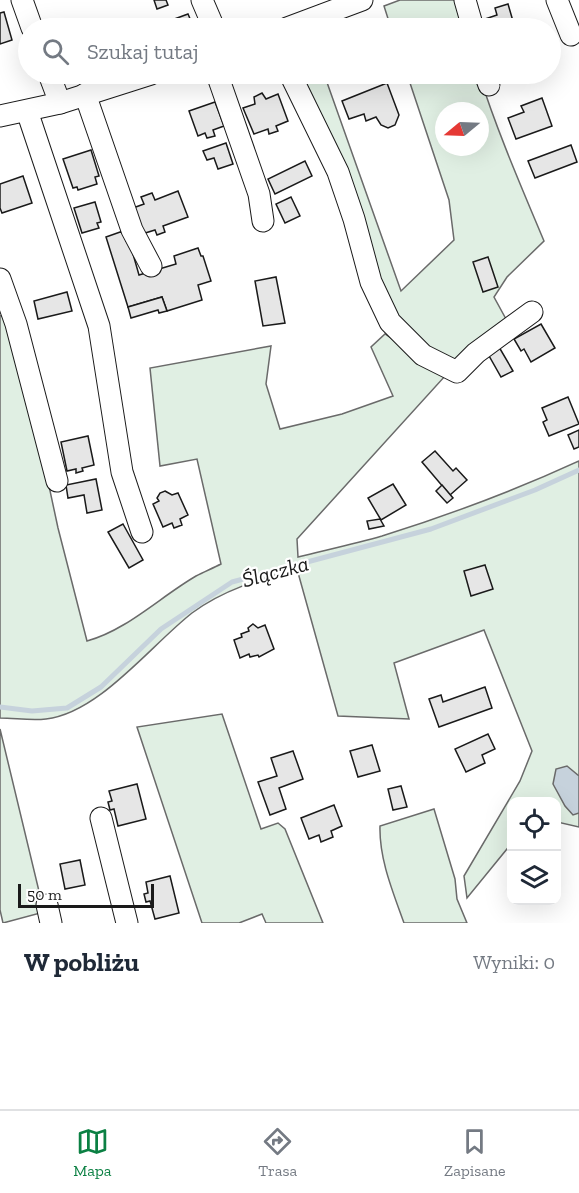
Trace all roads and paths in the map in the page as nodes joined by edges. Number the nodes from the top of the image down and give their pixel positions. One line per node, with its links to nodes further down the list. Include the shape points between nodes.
1 (22, 0): 6 (street)
2 (202, 0): 7 (street)
3 (362, 0): 8 (street)
4 (465, 0): 9 (street)
5 (557, 0): 10 (street)
6 (28, 18)
7 (210, 18)
8 (314, 18)
9 (470, 18)
10 (572, 35)
11 (53, 84): 16 (street)
12 (118, 84): 15 (street)
13 (220, 84): 19 (street, via 259,194)
14 (295, 84): 22 (street, via 338,172 371,282 390,322 423,355 457,372)
15 (85, 94): 16 (street); 20 (street, via 132,230)
16 (60, 103): 17 (street)
17 (27, 111): 18 (street); 24 (street, via 99,326 122,472)
18 (0, 116)
19 (263, 221)
20 (151, 266)
21 (0, 279): 23 (street, via 16,324)
22 (532, 312)
23 (57, 481)
24 (142, 532)
25 (101, 818): 26 (street)
26 (127, 923)

